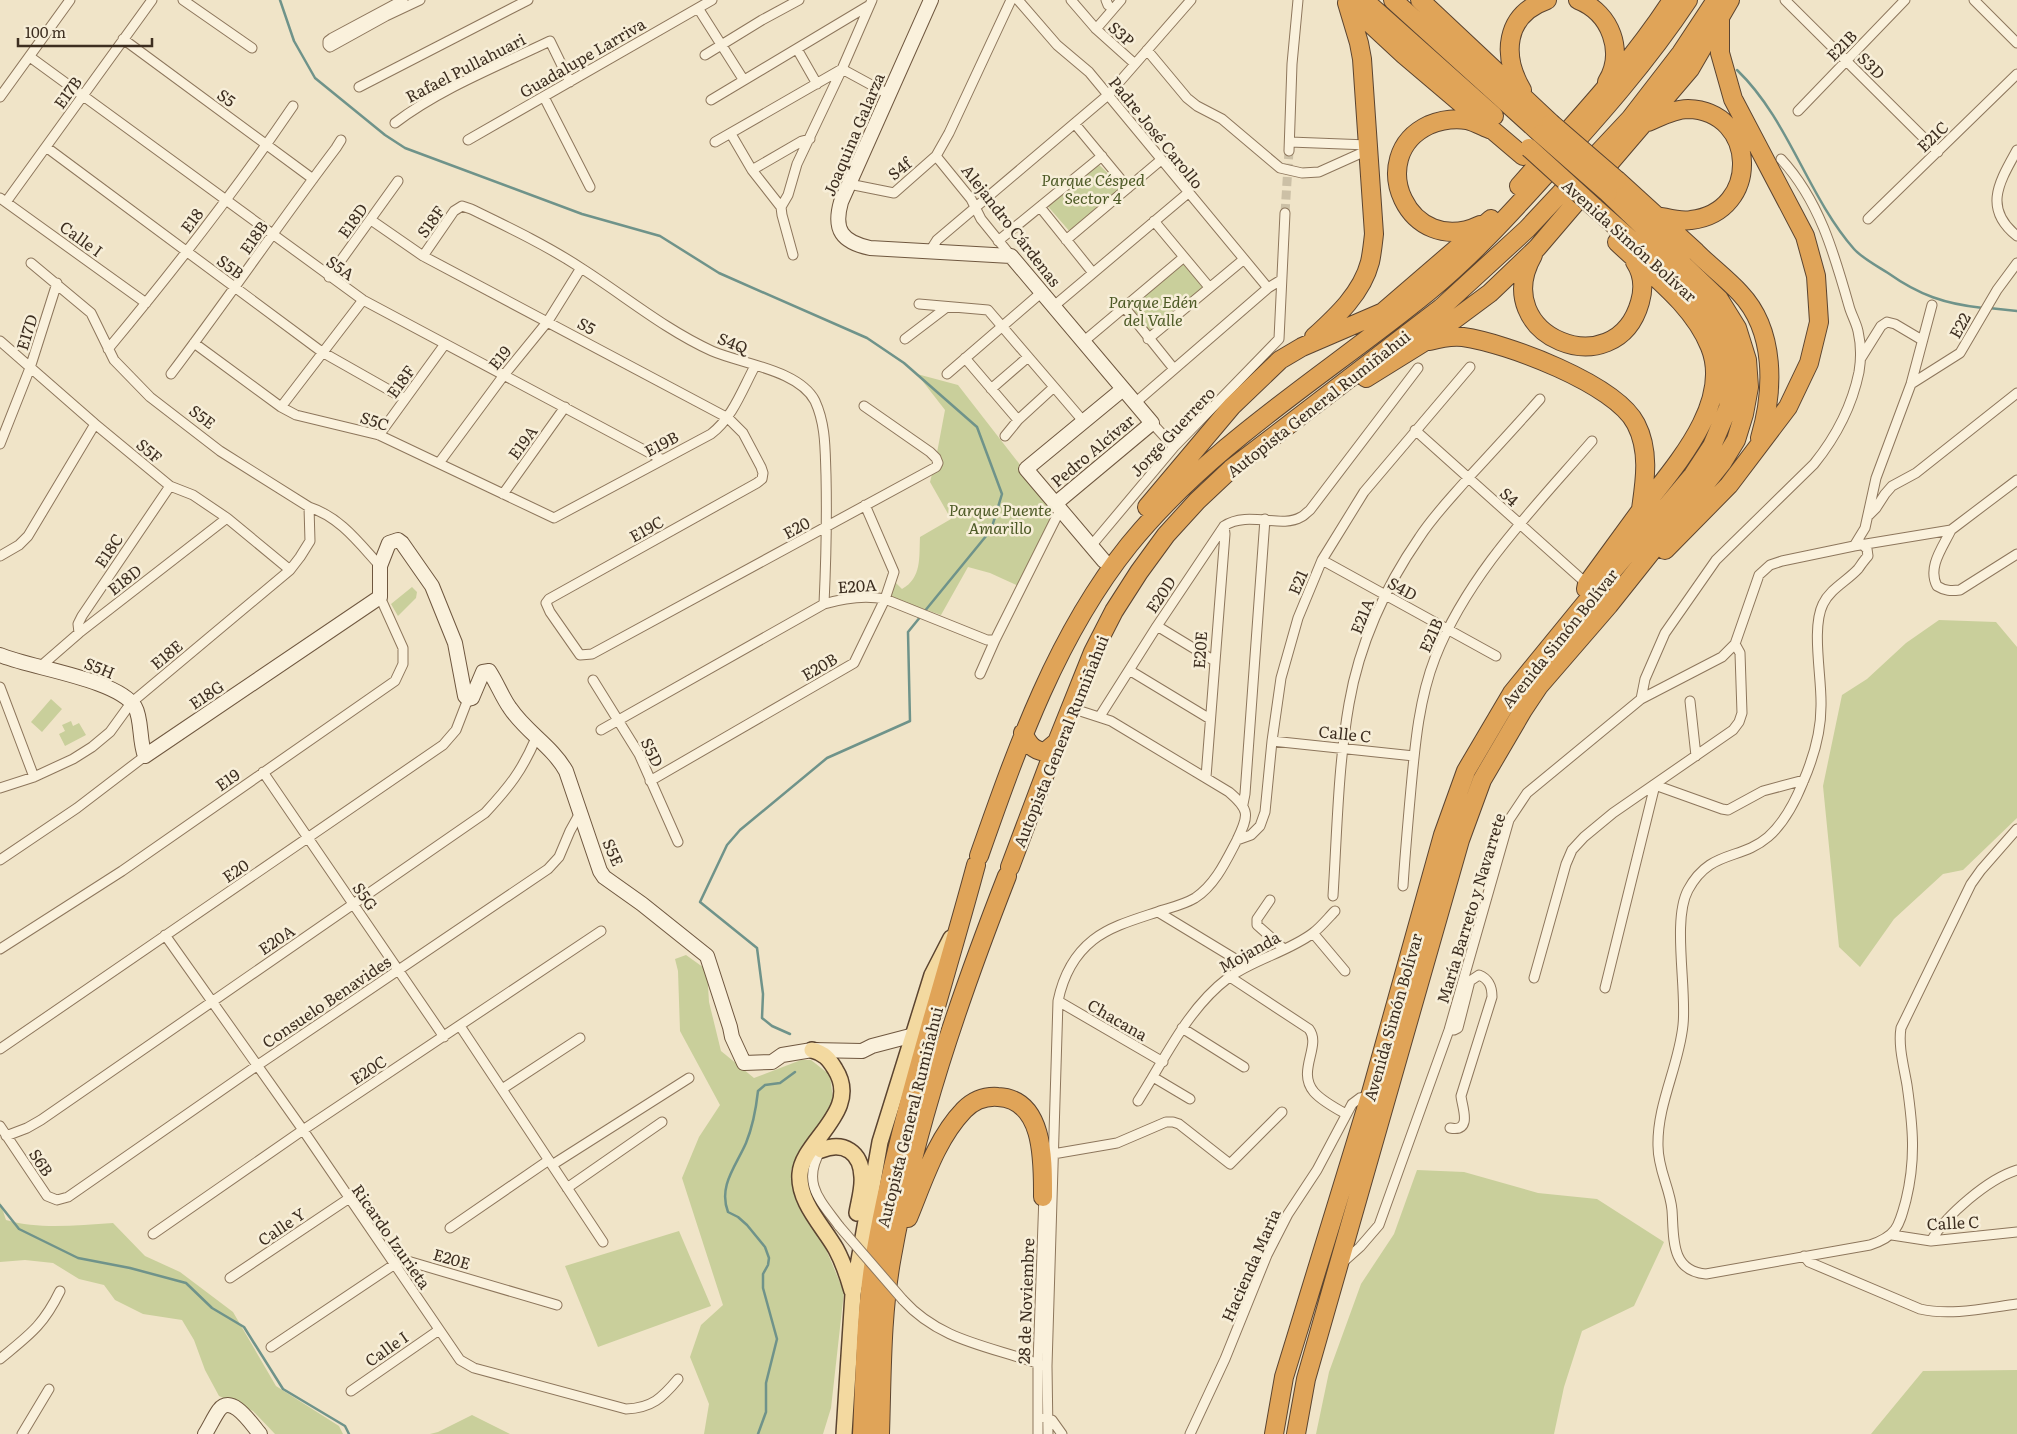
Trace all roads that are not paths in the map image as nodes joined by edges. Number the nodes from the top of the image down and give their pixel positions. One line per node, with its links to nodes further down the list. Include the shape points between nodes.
1 (69, 0): 41 (street)
2 (152, 0): 34 (street, E17B)
3 (183, 0): 37 (street)
4 (403, 0): 5 (street, via 332,38 328,45 330,47)
5 (420, 0)
6 (528, 0): 49 (street)
7 (712, 0): 30 (street, Guadalupe Larriva)
8 (799, 0): 36 (street)
9 (931, 0): 50 (street, Joaquina Galarza)
10 (1011, 0): 76 (street)
11 (1018, 0): 52 (street, Padre José Carollo, via 1057,45 1089,72)
12 (1071, 0): 33 (street, S3P)
13 (1106, 0): 31 (street)
14 (1121, 0): 31 (street)
15 (1191, 0): 39 (street)
16 (1298, 0): 72 (street, via 1292,64 1290,147)
17 (1393, 0): 63 (highway)
18 (1420, 0): 55 (highway)
19 (1546, 0): 55 (highway, via 1523,14 1509,44 1515,78)
20 (1578, 0): 57 (highway, via 1597,12 1612,33 1615,53 1610,76)
21 (1672, 0): 57 (highway, via 1649,36)
22 (1688, 0): 152 (highway, Autopista General Rumiñahui, via 1613,100 1473,252 1428,292)
23 (1716, 0): 160 (highway, Autopista General Rumiñahui, via 1681,53 1630,119 1527,229 1441,308)
24 (1730, 0): 32 (highway)
25 (1785, 0): 42 (street, S3D)
26 (1905, 0): 42 (street, E21B)
27 (1974, 0): 35 (street)
28 (1352, 1): 64 (highway); 72 (highway, via 1362,59); 74 (highway)
29 (870, 3): 38 (street); 44 (street)
30 (698, 8): 36 (street); 47 (street, Guadalupe Larriva)
31 (1113, 9): 33 (street)
32 (1720, 18): 61 (highway, via 1690,69); 181 (highway, via 1720,53 1733,100 1805,236 1816,276 1819,322 1809,363 1788,407)
33 (1096, 29): 43 (street, S3P)
34 (123, 39): 51 (street, E17B); 70 (street, S5)
35 (2017, 43)
36 (722, 44): 40 (street); 46 (street)
37 (252, 48)
38 (797, 48): 46 (street); 48 (street)
39 (1147, 50): 43 (street); 72 (street, via 1187,98 1222,119 1280,168 1302,173 1319,172)
40 (705, 55)
41 (30, 57): 51 (street, S5A); 53 (street)
42 (1846, 60): 59 (street, E21B); 75 (street, S3D)
43 (1135, 64): 52 (street)
44 (842, 69): 48 (street); 50 (street); 68 (street)
45 (2017, 74): 75 (street, E21C)
46 (743, 79): 56 (street)
47 (570, 82): 54 (street, Guadalupe Larriva); 60 (street, Rafael Pullahuari, via 550,41 441,94)
48 (817, 84): 65 (street)
49 (359, 87)
50 (888, 94): 83 (street, Joaquina Galarza)
51 (83, 95): 71 (street, E17B); 88 (street, S5A)
52 (1108, 95): 62 (street); 79 (street, Padre José Carollo)
53 (0, 97)
54 (544, 97): 67 (street, Guadalupe Larriva); 85 (street)
55 (1527, 99): 63 (highway)
56 (711, 100)
57 (1594, 104): 99 (highway)
58 (293, 106): 70 (street, E18)
59 (1798, 111)
60 (395, 123)
61 (1645, 123): 96 (highway, via 1686,109 1711,114 1730,128 1738,142 1742,160 1740,184 1721,208 1691,220); 105 (highway)
62 (1075, 124): 77 (street); 93 (street)
63 (1546, 129): 84 (highway, bridge)
64 (1492, 130): 74 (highway); 99 (highway, via 1467,120 1442,120 1418,130 1402,150 1396,175 1402,200 1418,220 1433,228 1466,231)
65 (731, 134): 69 (street); 80 (street)
66 (341, 140): 81 (street, E18B)
67 (468, 140)
68 (810, 140): 80 (street, via 802,140); 92 (street, via 797,164)
69 (715, 142)
70 (267, 144): 81 (street, S5); 88 (street, E18)
71 (46, 147): 89 (street, E17B); 107 (street, S5B)
72 (1368, 147): 143 (highway, via 1374,234 1370,262 1360,287 1346,306)
73 (2017, 150): 102 (street, via 2000,182 1996,200 2000,216)
74 (1526, 152): 94 (highway)
75 (1938, 152): 97 (street, E21C)
76 (936, 156): 83 (street, S4f, via 896,192); 93 (street, Alejandro Cárdenas)
77 (1102, 156): 86 (street); 91 (street)
78 (1781, 159): 148 (street, via 1792,171 1830,241 1858,331)
79 (1161, 160): 86 (street); 87 (street, Padre José Carollo)
80 (752, 170): 92 (street)
81 (313, 179): 101 (street, E18B)
82 (398, 181): 98 (street, E18D)
83 (849, 184): 106 (street, Joaquina Galarza, via 838,217 839,229 845,238 870,248)
84 (1612, 186): 96 (highway); 215 (highway, Avenida Simón Bolívar, via 1719,299 1737,328 1747,360 1749,387 1736,440 1722,463)
85 (590, 187)
86 (1128, 188): 103 (street)
87 (1188, 193): 100 (street); 113 (street, Padre José Carollo)
88 (225, 199): 101 (street, S5A); 107 (street, E18)
89 (3, 200): 126 (street, Calle I)
90 (462, 206): 110 (street, S18F, via 454,211); 116 (street, S4Q, via 540,243)
91 (1040, 207): 103 (street); 104 (street)
92 (782, 208): 109 (street)
93 (975, 208): 104 (street, Alejandro Cárdenas); 106 (street, via 937,240)
94 (1591, 210): 108 (highway); 216 (highway, Avenida Simón Bolívar, via 1682,285 1706,310 1724,340 1733,373 1728,408 1712,446 1693,475)
95 (1285, 213): 119 (street)
96 (1657, 216): 181 (highway, via 1742,294 1759,324 1769,360 1770,387 1767,416)
97 (1868, 219)
98 (371, 220): 110 (street, S5); 118 (street, E18D)
99 (1489, 220): 132 (highway)
100 (1154, 221): 112 (street); 117 (street)
101 (272, 234): 118 (street, S5A); 122 (street, E18B)
102 (2017, 236)
103 (1066, 240): 117 (street)
104 (998, 241): 111 (street, Alejandro Cárdenas)
105 (1537, 248): 108 (highway, via 1526,267 1523,290 1528,311 1547,334 1560,342 1582,347 1610,340 1623,332 1637,314 1643,293 1641,270); 140 (highway, via 1490,293)
106 (930, 251): 111 (street, Joaquina Galarza)
107 (186, 252): 122 (street, S5B); 126 (street, E18)
108 (1627, 252): 192 (highway, via 1692,317 1710,344 1716,363 1710,406 1697,434)
109 (792, 255)
110 (423, 256): 133 (street, S5)
111 (1011, 256): 124 (street, Alejandro Cárdenas)
112 (1184, 257): 121 (street); 131 (street)
113 (1243, 260): 121 (street); 123 (street, Padre José Carollo)
114 (32, 263): 120 (street, S5E)
115 (2016, 265): 158 (street, E22, via 1997,290 1960,353)
116 (581, 268): 133 (street, E19); 149 (street, S4Q, via 654,319 712,351)
117 (1093, 273): 129 (street)
118 (328, 277): 125 (street, S5A)
119 (1281, 280): 123 (street); 180 (street, Jorge Guerrero, via 1279,339)
120 (57, 283): 144 (street, S5E, via 91,313); 151 (street, E17D)
121 (1209, 287): 136 (street)
122 (236, 288): 141 (street, E18B); 145 (street, S5B)
123 (1268, 288): 154 (street)
124 (1042, 292): 129 (street, Alejandro Cárdenas); 134 (street)
125 (363, 300): 142 (street, S5A); 145 (street)
126 (146, 303): 144 (street, E18)
127 (919, 304): 130 (street)
128 (1932, 305): 137 (street)
129 (1054, 306): 139 (street, Alejandro Cárdenas)
130 (947, 307): 134 (street, via 988,310); 135 (street)
131 (1125, 308): 136 (street); 139 (street)
132 (1381, 313): 143 (highway); 152 (highway)
133 (548, 321): 157 (street, E19); 170 (street, S5)
134 (1002, 326): 146 (street); 147 (street)
135 (906, 339)
136 (1148, 339): 154 (street)
137 (1922, 340): 148 (street, via 1887,322 1881,326); 158 (street)
138 (0, 341): 151 (street, S5F)
139 (1084, 342): 162 (street, Alejandro Cárdenas)
140 (1424, 342): 160 (highway, via 1356,384); 192 (highway, via 1442,337 1463,337 1504,347 1578,378 1625,407 1636,424 1646,463)
141 (194, 343): 155 (street, E18B); 169 (street, S5C)
142 (445, 344): 157 (street, S5A); 164 (street, E18F)
143 (1302, 347): 206 (highway, via 1280,360 1232,406)
144 (108, 348): 190 (street, S5E, via 114,360 150,397 220,451)
145 (322, 352): 164 (street, S5B); 169 (street)
146 (1028, 357): 159 (street); 161 (street)
147 (965, 358): 156 (street); 161 (street)
148 (1860, 360): 232 (street, via 1847,410 1827,447 1814,464 1716,560 1665,633 1645,679)
149 (755, 366): 170 (street, E19B); 199 (street, S4Q, via 783,374 801,385 814,399 824,430)
150 (1470, 367): 175 (street, E21)
151 (30, 368): 174 (street, S5F); 179 (street, E17D)
152 (1327, 368): 210 (highway, Autopista General Rumiñahui, via 1230,445 1165,503)
153 (1418, 368): 196 (street, via 1310,510 1300,518 1287,521)
154 (1174, 369): 166 (street)
155 (171, 374)
156 (947, 374)
157 (504, 375): 168 (street, S5A); 183 (street, E19)
158 (1911, 384): 193 (street, via 1876,478)
159 (1054, 387): 171 (street); 172 (street)
160 (1338, 388): 235 (highway, Autopista General Rumiñahui, via 1231,469 1166,535 1114,611 1093,652)
161 (991, 389): 171 (street)
162 (1123, 389): 166 (street, Alejandro Cárdenas); 172 (street)
163 (2017, 394): 193 (street, via 1916,473 1892,486)
164 (405, 399): 176 (street, E18F)
165 (1540, 399): 184 (street, E21A)
166 (1135, 403): 173 (street, Alejandro Cárdenas)
167 (864, 406): 189 (street, E20, via 930,452 938,463 930,471)
168 (565, 407): 182 (street, S5A); 188 (street, E19A)
169 (281, 408): 176 (street, S5C, via 296,415)
170 (728, 418): 182 (street, E19B, via 711,434); 185 (street, S5, via 743,433 761,467)
171 (1018, 420): 177 (street)
172 (1084, 422): 191 (street, via 1026,469)
173 (1152, 423): 180 (street, Alejandro Cárdenas); 191 (street, Pedro Alcívar)
174 (95, 424): 187 (street, S5F); 204 (street, via 28,536)
175 (1414, 430): 184 (street, S4); 205 (street, E21, via 1364,492)
176 (379, 435): 183 (street, S5C)
177 (1006, 436)
178 (1592, 441): 197 (street, E21B)
179 (0, 444)
180 (1174, 447): 202 (street, Jorge Guerrero)
181 (1758, 448): 215 (highway, via 1692,524)
182 (661, 460): 195 (street, E19B)
183 (439, 463): 188 (street, S5C)
184 (1468, 478): 197 (street, S4); 211 (street, E21A, via 1418,538)
185 (762, 479): 223 (street, E19C, via 553,596 546,603 550,612)
186 (2017, 480): 200 (street)
187 (170, 486): 194 (street, S5F, via 192,495); 219 (street, E18C, via 82,616 78,624)
188 (503, 494): 195 (street, S5C)
189 (865, 505): 199 (street, E20); 213 (street, E20B, via 894,572)
190 (309, 507): 207 (street, S5E, via 323,511 339,522); 208 (street, E18E, via 310,541)
191 (1057, 507): 202 (street); 220 (street)
192 (1641, 510): 209 (highway)
193 (1868, 515): 201 (street)
194 (228, 518): 208 (street, S5F); 219 (street, E18D)
195 (554, 518)
196 (1265, 519): 198 (street, via 1238,520); 255 (street)
197 (1520, 525): 209 (street, S4); 218 (street, E21B, via 1479,577)
198 (1224, 526): 217 (street, E20D); 225 (street, E20E)
199 (827, 527): 214 (street, S4Q); 223 (street, E20, via 592,654)
200 (1951, 530): 201 (street); 203 (street, via 1933,573 1937,586 1949,592 1960,590)
201 (1858, 545): 221 (street, via 1770,565 1759,575); 251 (street, via 1867,549 1868,556 1823,602 1818,618 1821,708 1815,745)
202 (1091, 546): 206 (street)
203 (2017, 554)
204 (0, 556)
205 (1322, 560): 211 (street, S4D); 242 (street, E21, via 1288,652)
206 (1104, 561): 210 (highway)
207 (380, 566): 212 (street); 231 (street, via 389,543 398,540 432,586 455,643 463,693)
208 (290, 570): 234 (street, E18E)
209 (1587, 584): 216 (highway)
210 (1099, 585): 240 (highway, Autopista General Rumiñahui, via 1065,645)
211 (1385, 595): 218 (street, S4D); 244 (street, E21A, via 1359,662)
212 (380, 597): 245 (street, E18G); 248 (street, E19, via 403,648 403,664 395,680)
213 (887, 599): 214 (street, E20A, via 840,599); 220 (street, E20A, via 987,640); 252 (street, E20B, via 854,663)
214 (824, 604): 238 (street, E20A)
215 (1609, 605): 328 (highway, Avenida Simón Bolívar, via 1540,686 1482,780 1460,840)
216 (1582, 606): 299 (highway, Avenida Simón Bolívar, via 1512,693 1466,771 1443,835)
217 (1157, 626): 225 (street); 227 (street, E20D)
218 (1447, 629): 224 (street, S4D); 246 (street, E21B, via 1421,706)
219 (79, 633): 226 (street, E18D)
220 (995, 640): 228 (street)
221 (1735, 644): 232 (street, María Barreto y Navarrete, via 1722,657); 247 (street, via 1740,653 1742,713 1739,722 1733,730)
222 (0, 655): 226 (street, S5H)
223 (580, 655)
224 (1496, 656)
225 (1213, 660): 237 (street, E20E)
226 (41, 666): 234 (street, S5H, via 113,691)
227 (1129, 670): 236 (street, E20D); 237 (street)
228 (980, 674)
229 (594, 680): 238 (street, S5D)
230 (0, 687): 249 (street)
231 (468, 699): 241 (street, S5E, via 474,696 483,672 489,671 510,709); 258 (street, E20, via 456,730 443,745)
232 (1640, 700): 286 (street, María Barreto y Navarrete, via 1527,793 1509,820)
233 (1690, 701): 247 (street)
234 (131, 703): 245 (street, via 137,712 140,741); 249 (street, E18E, via 110,732 92,747)
235 (1071, 708): 236 (street); 243 (highway, Autopista General Rumiñahui)
236 (1100, 716): 250 (street)
237 (1210, 719): 250 (street, E20E)
238 (618, 720): 239 (street, E20A); 252 (street, S5D, via 639,754)
239 (601, 730)
240 (1023, 732): 243 (highway, via 1028,743 1038,751 1045,752); 268 (highway, Autopista General Rumiñahui, via 978,860)
241 (536, 738): 256 (street, S5E, via 558,756); 265 (street, E20A, via 512,783 485,813)
242 (1272, 741): 244 (street, Calle C); 259 (street, E21, via 1265,812 1260,826 1251,835)
243 (1057, 742): 283 (highway, Autopista General Rumiñahui)
244 (1343, 748): 246 (street, Calle C); 263 (street, E21A)
245 (146, 756): 261 (street, E18G)
246 (1414, 756): 262 (street, E21B)
247 (1696, 756): 253 (street)
248 (263, 772): 258 (street, S5G); 273 (street, E19, via 122,871)
249 (34, 777): 254 (street, E18E)
250 (1206, 777): 255 (street)
251 (1804, 780): 253 (street, via 1763,791 1728,810); 325 (street, via 1793,806 1768,837 1704,868 1688,890 1681,925 1684,1025 1662,1108 1658,1147 1659,1165 1671,1203 1674,1244 1682,1262 1691,1271 1706,1274)
252 (650, 781): 260 (street, S5D)
253 (1655, 785): 278 (street, via 1613,813 1572,850); 279 (street)
254 (0, 788)
255 (1243, 804): 259 (street, via 1244,824)
256 (580, 813): 275 (street, Consuelo Benavides, via 559,857 548,869); 291 (street, S5E, via 604,877 707,956 732,1037 744,1063 772,1062 782,1055)
257 (2017, 830): 321 (street, via 1971,884 1902,1028 1901,1044 1914,1142 1911,1179 1902,1215)
258 (308, 839): 265 (street, S5G); 271 (street, E20)
259 (1237, 840): 267 (street, via 1216,877 1200,893 1182,904)
260 (678, 842)
261 (0, 860)
262 (1402, 886)
263 (1333, 896)
264 (1270, 900): 272 (street, via 1257,925)
265 (354, 904): 275 (street, S5G); 280 (street, E20A)
266 (1335, 911): 270 (street, Mojanda)
267 (1158, 912): 274 (street); 281 (street, via 1105,932 1086,946 1070,967)
268 (963, 914): 282 (highway, Autopista General Rumiñahui); 287 (main road, via 932,975)
269 (601, 931): 284 (street, E20C)
270 (1313, 933): 272 (street, Mojanda); 276 (street)
271 (165, 935): 280 (street, Ricardo Izurieta); 290 (street, E20)
272 (1284, 948): 274 (street, Mojanda)
273 (0, 950)
274 (1248, 966): 277 (street, Mojanda)
275 (398, 970): 288 (street, S5G); 294 (street, Consuelo Benavides)
276 (1345, 971)
277 (1230, 977): 285 (street, Mojanda); 303 (street, via 1308,1029 1313,1035 1308,1082 1320,1098)
278 (1534, 978)
279 (1605, 988)
280 (212, 1001): 294 (street, Ricardo Izurieta); 308 (street, E20A, via 41,1120)
281 (1058, 1001): 293 (street, Chacana); 310 (street)
282 (938, 1004): 283 (highway); 346 (highway, Autopista General Rumiñahui, via 897,1148 876,1250 866,1335)
283 (958, 1011): 326 (highway, Autopista General Rumiñahui, via 914,1152)
284 (460, 1026): 288 (street, E20C); 298 (street)
285 (1182, 1028): 293 (street, Mojanda); 295 (street)
286 (1449, 1030): 306 (street, via 1458,1028 1470,981 1479,975 1485,978 1492,989 1492,997 1461,1096 1464,1121 1461,1126); 328 (street, María Barreto y Navarrete, via 1379,1225)
287 (914, 1035): 292 (street, S5E, via 862,1051); 322 (main road, via 880,1142)
288 (444, 1037): 307 (street, E20C)
289 (580, 1038): 298 (street)
290 (0, 1049)
291 (812, 1050): 292 (street, S5E); 331 (main road, via 821,1052 837,1072 842,1094 834,1116 802,1165 800,1186 806,1202 837,1250)
292 (830, 1050): 309 (main road, via 846,1073 850,1095 839,1123)
293 (1162, 1062): 297 (street, Mojanda)
294 (258, 1065): 307 (street, Ricardo Izurieta); 315 (street, Consuelo Benavides)
295 (1244, 1067)
296 (689, 1078): 311 (street)
297 (1153, 1078): 300 (street); 301 (street, Mojanda)
298 (502, 1089): 311 (street)
299 (1370, 1096): 303 (street, Hacienda Maria, via 1360,1098); 352 (highway, Avenida Simón Bolívar, via 1284,1377)
300 (1190, 1099)
301 (1138, 1101)
302 (1282, 1112): 310 (street, via 1230,1164 1173,1122 1117,1143)
303 (1346, 1114): 351 (street, Hacienda Maria, via 1267,1255 1225,1359)
304 (662, 1122): 314 (street)
305 (0, 1126): 308 (street, S6B)
306 (1450, 1128)
307 (303, 1130): 317 (street, Ricardo Izurieta); 320 (street, E20C)
308 (6, 1136): 315 (street, S6B, via 47,1196 57,1200)
309 (821, 1150): 322 (main road, via 840,1146 849,1150 859,1163 862,1178 855,1224); 337 (street, bridge, via 812,1169 813,1188 839,1226 903,1300 929,1324 954,1337)
310 (1053, 1154): 313 (street)
311 (551, 1162): 314 (street); 318 (street)
312 (2017, 1170): 324 (street, via 1995,1180 1947,1219)
313 (1052, 1171): 316 (street, 28 de Noviembre); 337 (street)
314 (567, 1188): 323 (street)
315 (68, 1197)
316 (1043, 1197): 326 (highway, via 1039,1140 1029,1112 1018,1103 1002,1097 982,1098 970,1104 947,1132); 337 (street, 28 de Noviembre)
317 (348, 1199): 327 (street, Ricardo Izurieta); 329 (street, Calle Y)
318 (450, 1228)
319 (2017, 1232): 324 (street, Calle C)
320 (153, 1234)
321 (1892, 1234): 324 (street, Calle C); 325 (street, via 1870,1245)
322 (861, 1241): 331 (main road)
323 (603, 1242)
324 (1931, 1242)
325 (1804, 1256): 332 (street, via 1810,1262 1926,1311 1949,1312)
326 (891, 1258): 347 (highway, Autopista General Rumiñahui, via 882,1338)
327 (395, 1264): 333 (street, E20E, via 410,1262); 334 (street, Ricardo Izurieta); 335 (street)
328 (1339, 1265): 353 (highway, Avenida Simón Bolívar, via 1306,1379)
329 (230, 1278)
330 (60, 1291): 336 (street, via 41,1324)
331 (853, 1294): 345 (main road)
332 (2017, 1304)
333 (557, 1305)
334 (439, 1330): 338 (street, Ricardo Izurieta, via 466,1365 626,1409 651,1404); 340 (street, Calle I)
335 (271, 1348)
336 (0, 1359)
337 (1042, 1365): 341 (street, 28 de Noviembre)
338 (678, 1379)
339 (49, 1388): 342 (street)
340 (351, 1390)
341 (1043, 1418): 348 (street, 28 de Noviembre); 349 (street); 350 (street, via 1056,1425)
342 (22, 1434)
343 (206, 1434): 344 (street, via 224,1405 238,1409)
344 (260, 1434)
345 (844, 1434)
346 (862, 1434)
347 (880, 1434)
348 (1039, 1434)
349 (1048, 1434)
350 (1062, 1434)
351 (1190, 1434)
352 (1274, 1434)
353 (1296, 1434)

